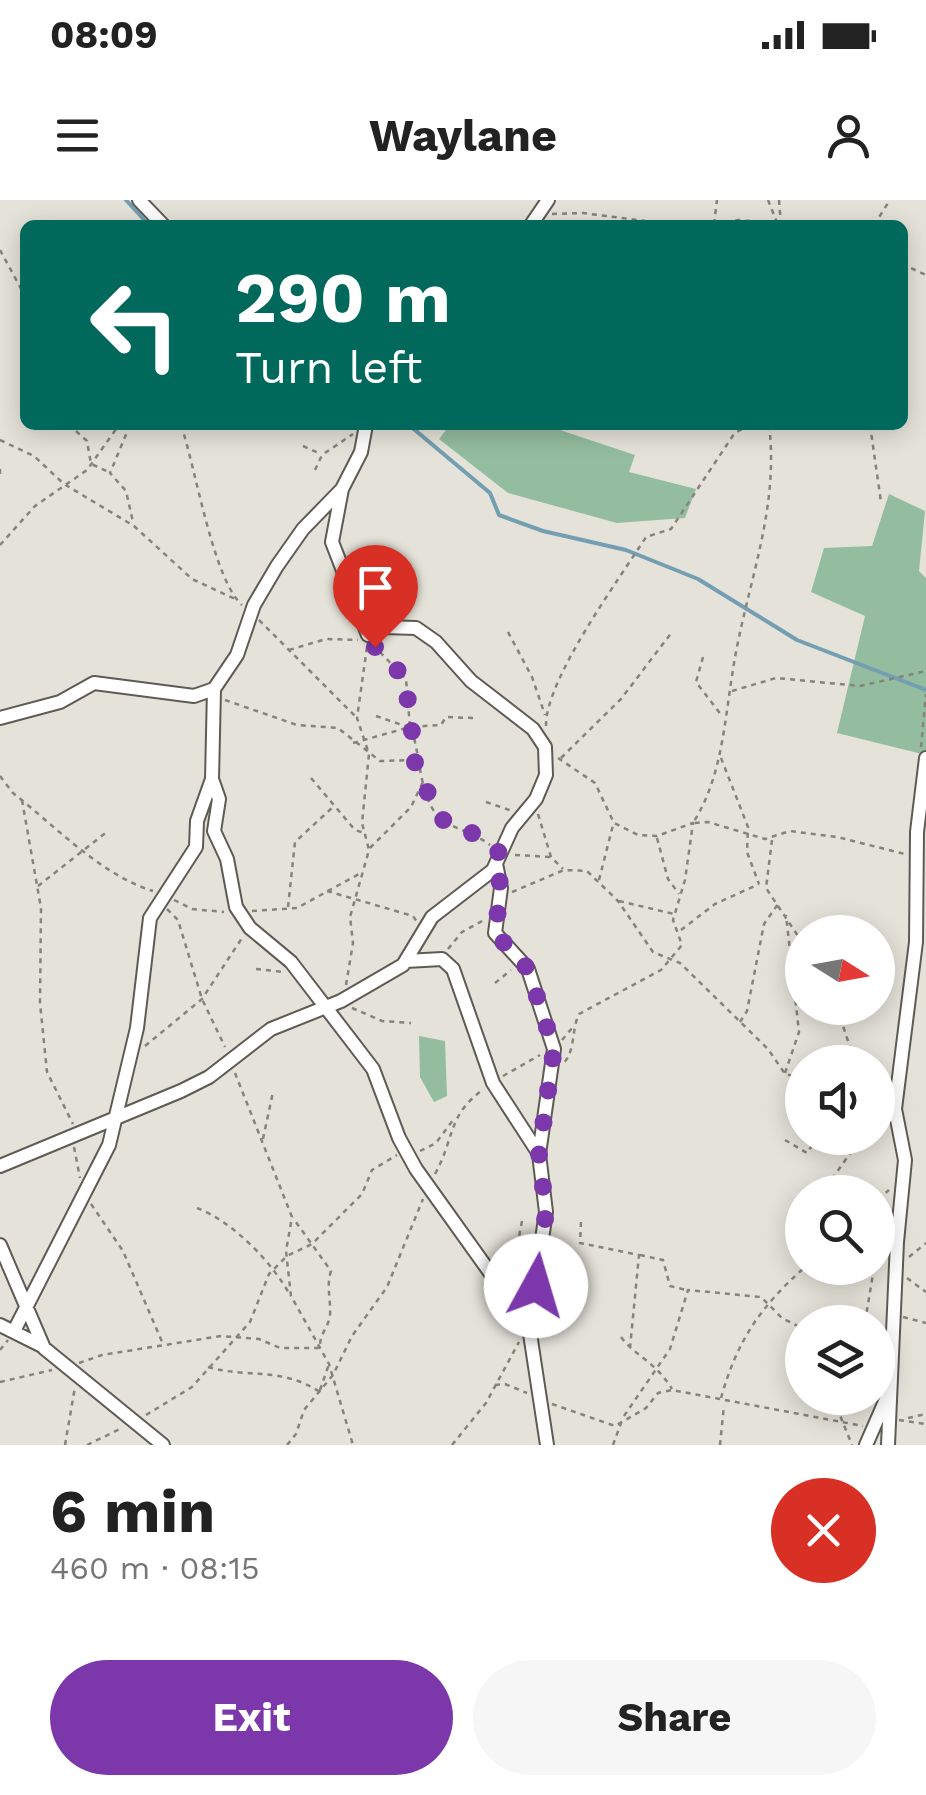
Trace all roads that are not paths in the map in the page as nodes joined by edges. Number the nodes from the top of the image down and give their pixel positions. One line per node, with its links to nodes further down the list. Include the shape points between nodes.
1 (139, 200): 2 (street)
2 (158, 220)
3 (365, 430): 4 (street)
4 (342, 489): 5 (street, via 303,529); 9 (street, via 332,542 368,635 384,627 416,628 532,729 545,748 546,774 536,799)
5 (214, 692): 6 (street, via 168,695 104,682); 8 (street)
6 (0, 718)
7 (926, 758): 16 (street, via 916,942 895,1109 905,1160)
8 (212, 779): 11 (street, via 219,799 214,831 236,907); 12 (street, via 196,847 147,928 132,1056)
9 (499, 858): 10 (street, via 421,930); 13 (street, via 495,933 519,956 554,1049)
10 (406, 961): 11 (street); 13 (street, via 442,959 453,969 493,1083)
11 (326, 1007): 12 (street, via 270,1030 181,1091); 19 (street, via 373,1069 428,1188)
12 (117, 1118): 14 (street); 17 (street)
13 (539, 1154): 19 (street, via 546,1212)
14 (0, 1166)
15 (0, 1245): 17 (street)
16 (894, 1305)
17 (26, 1309): 20 (street); 21 (street)
18 (0, 1325): 20 (street)
19 (529, 1328): 25 (street)
20 (14, 1331): 21 (street)
21 (44, 1348): 24 (street)
22 (879, 1415): 26 (street)
23 (889, 1415): 27 (street)
24 (163, 1445)
25 (547, 1445)
26 (866, 1445)
27 (888, 1445)

